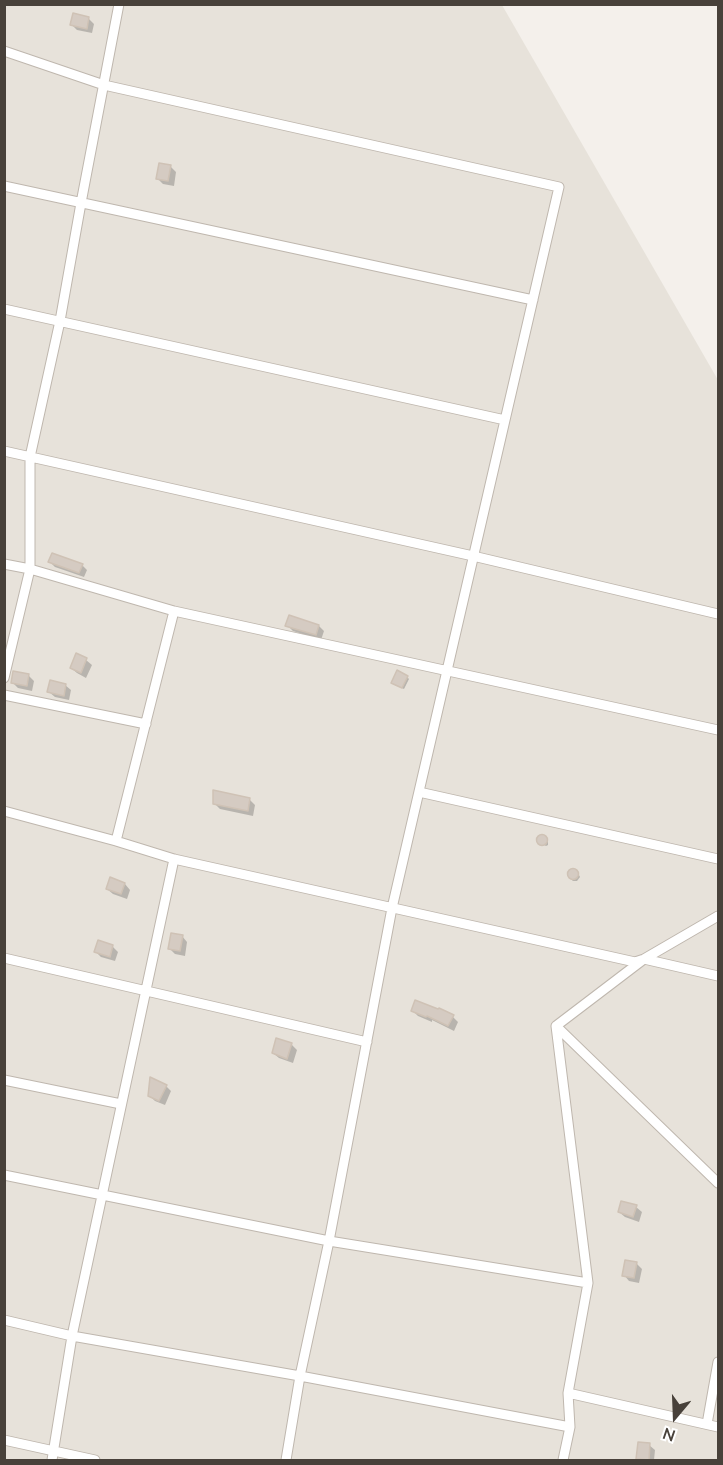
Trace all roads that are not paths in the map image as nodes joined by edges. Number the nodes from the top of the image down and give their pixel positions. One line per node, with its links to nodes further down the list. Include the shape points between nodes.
1 (119, 4): 3 (street)
2 (4, 51): 3 (street)
3 (104, 85): 5 (street); 6 (street, via 559,187)
4 (4, 186): 5 (street)
5 (81, 203): 6 (street); 8 (street)
6 (533, 300): 9 (street)
7 (4, 309): 8 (street)
8 (60, 321): 9 (street); 11 (street)
9 (505, 420): 12 (street)
10 (4, 451): 11 (street)
11 (30, 457): 12 (street); 14 (street)
12 (473, 556): 16 (street); 17 (street)
13 (4, 564): 14 (street)
14 (30, 569): 15 (street); 18 (street)
15 (174, 611): 17 (street); 20 (street)
16 (718, 614)
17 (447, 671): 21 (street); 22 (street)
18 (4, 678)
19 (4, 695): 20 (street)
20 (146, 724): 24 (street)
21 (718, 730)
22 (419, 792): 26 (street); 27 (street)
23 (4, 811): 24 (street)
24 (116, 841): 25 (street)
25 (174, 859): 27 (street); 32 (street)
26 (718, 859)
27 (392, 908): 30 (street, via 635,962); 34 (street)
28 (718, 916): 30 (street)
29 (4, 958): 32 (street)
30 (644, 959): 31 (street); 33 (street)
31 (718, 976)
32 (147, 991): 34 (street); 36 (street)
33 (556, 1026): 38 (street); 41 (street)
34 (367, 1042): 40 (street)
35 (4, 1080): 36 (street)
36 (121, 1104): 39 (street)
37 (4, 1175): 39 (street)
38 (718, 1183)
39 (102, 1196): 40 (street); 43 (street)
40 (329, 1241): 41 (street); 45 (street)
41 (588, 1283): 46 (street)
42 (4, 1320): 43 (street)
43 (72, 1336): 45 (street); 51 (street)
44 (718, 1362): 47 (street)
45 (300, 1376): 48 (street); 53 (street)
46 (568, 1393): 47 (street); 48 (street)
47 (707, 1424): 49 (street)
48 (570, 1427): 54 (street)
49 (718, 1427)
50 (4, 1440): 51 (street)
51 (52, 1456): 52 (street)
52 (95, 1461)
53 (286, 1461)
54 (563, 1461)

